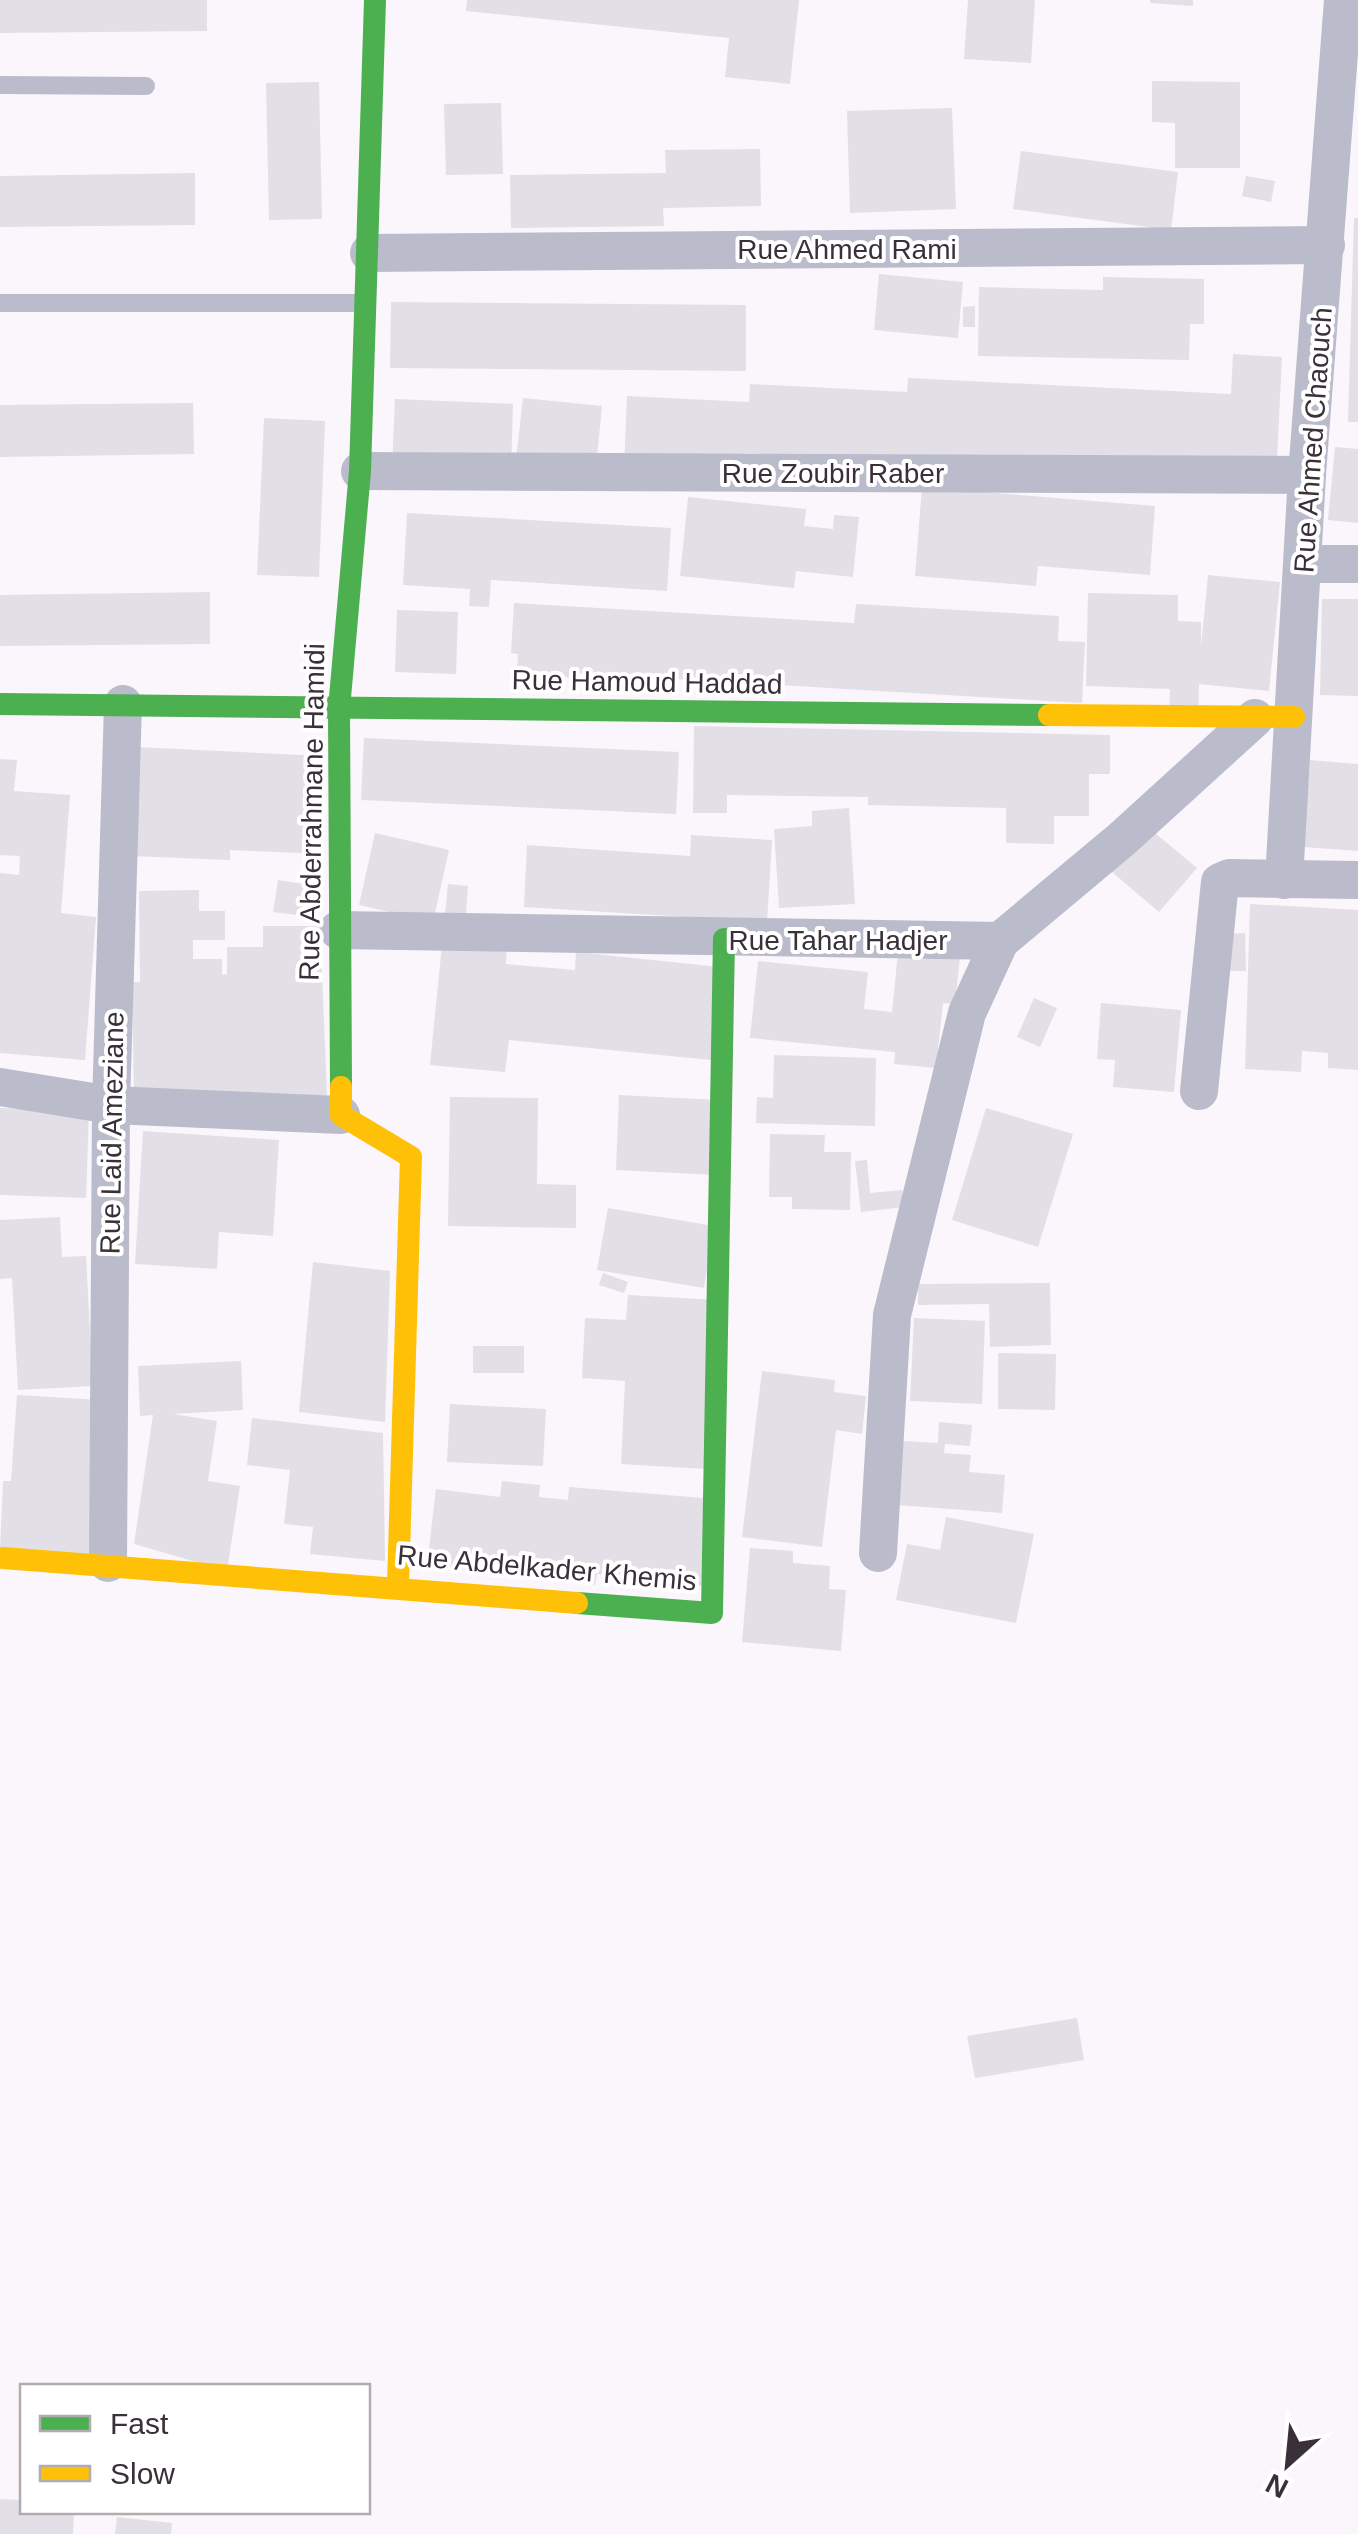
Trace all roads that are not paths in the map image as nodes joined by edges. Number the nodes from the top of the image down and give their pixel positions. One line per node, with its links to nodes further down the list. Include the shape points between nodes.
1 (375, 0): 7 (street, Rue Abderrahmane Hamidi)
2 (1343, 0): 5 (street, Rue Ahmed Chaouch)
3 (0, 85): 4 (lane)
4 (146, 86)
5 (1344, 207): 6 (street, Rue Ahmed Chaouch)
6 (1326, 245): 7 (street, Rue Ahmed Rami); 11 (street, Rue Ahmed Chaouch)
7 (369, 252): 9 (street, Rue Abderrahmane Hamidi)
8 (0, 303): 9 (lane)
9 (367, 303): 10 (street, Rue Abderrahmane Hamidi)
10 (360, 471): 11 (street, Rue Zoubir Raber); 16 (street, Rue Abderrahmane Hamidi)
11 (1307, 475): 12 (street, Rue Ahmed Chaouch)
12 (1305, 564): 13 (street); 17 (street, Rue Ahmed Chaouch)
13 (1358, 564)
14 (0, 704): 15 (street, Rue Hamoud Haddad)
15 (123, 704): 16 (street, Rue Hamoud Haddad); 26 (street, Rue Laid Ameziane)
16 (339, 709): 18 (street, Rue Hamoud Haddad); 21 (street, Rue Abderrahmane Hamidi)
17 (1294, 717): 18 (street, Rue Hamoud Haddad); 19 (street, Rue Ahmed Chaouch)
18 (1256, 718): 23 (street)
19 (1284, 880): 20 (street); 25 (street, via 1220,882)
20 (1358, 880)
21 (338, 930): 22 (street, Rue Tahar Hadjer); 27 (street, Rue Abderrahmane Hamidi)
22 (724, 939): 23 (street, Rue Tahar Hadjer); 31 (street, Rue Abdelkader Khemis, via 712,1613)
23 (1000, 941): 28 (street, via 967,1013 892,1315)
24 (0, 1087): 26 (street)
25 (1199, 1091)
26 (111, 1106): 27 (street); 30 (street, Rue Laid Ameziane)
27 (341, 1115): 31 (street, via 411,1156)
28 (878, 1553)
29 (3, 1558): 30 (street, Rue Abdelkader Khemis)
30 (108, 1563): 31 (street, Rue Abdelkader Khemis)
31 (398, 1586)

